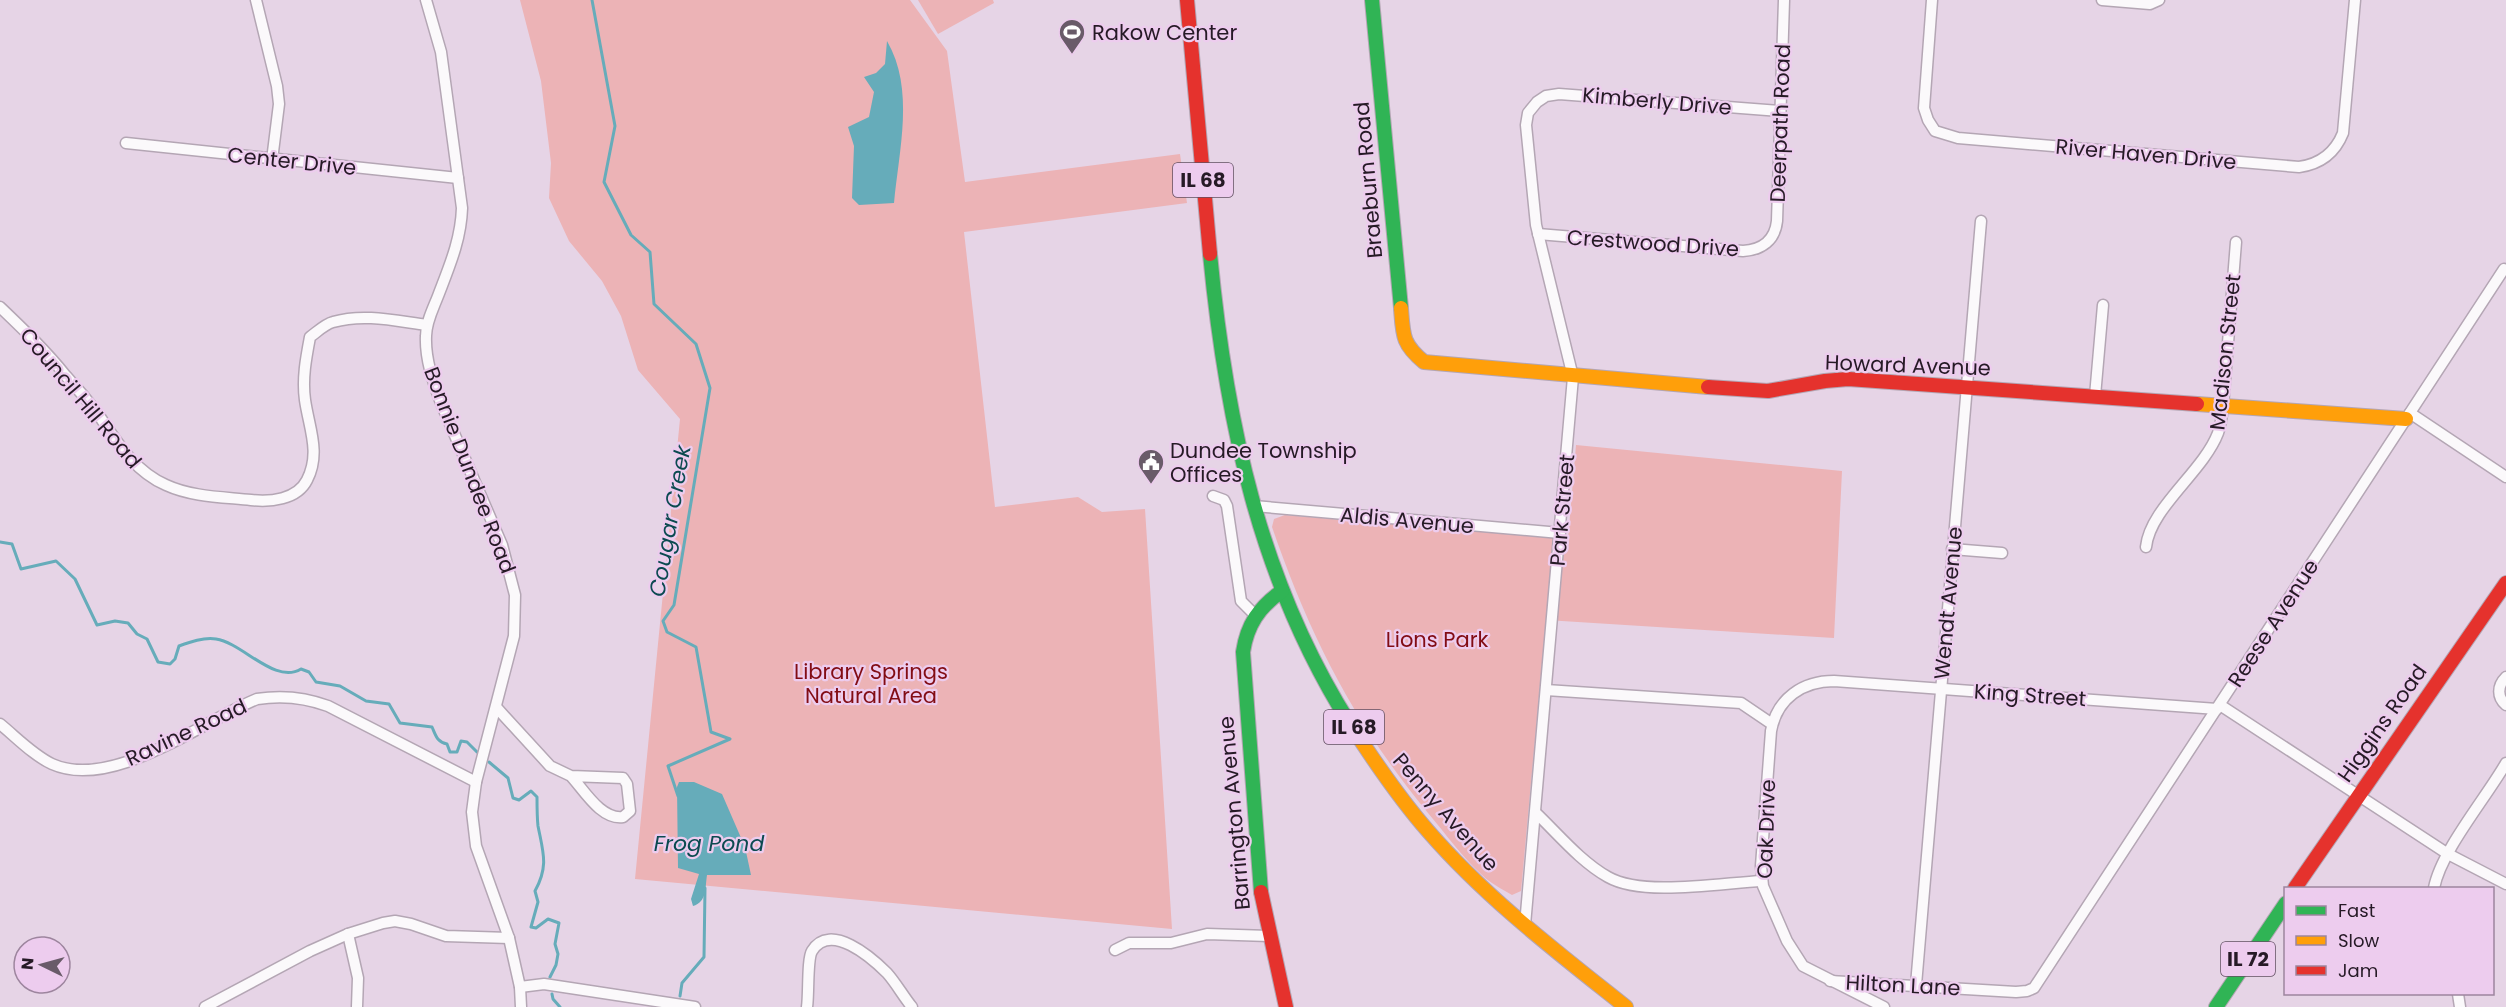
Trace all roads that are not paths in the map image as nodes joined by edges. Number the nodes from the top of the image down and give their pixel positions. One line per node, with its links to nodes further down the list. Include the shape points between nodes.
1 (256, 0): 13 (street, via 279,104)
2 (426, 0): 14 (street, Bonnie Dundee Road, via 441,52)
3 (1187, 0): 31 (street, Penny Avenue / IL 68, via 1221,360 1233,427)
4 (1372, 0): 23 (street, Braeburn Road, via 1403,332)
5 (1784, 0): 11 (street, Deerpath Road)
6 (1932, 0): 9 (street, River Haven Drive, via 1923,101 1928,120 1941,134 2299,167 2329,156 2343,134)
7 (2102, 0): 8 (street, via 2151,4)
8 (2159, 0)
9 (2355, 0)
10 (1536, 102): 11 (street, Kimberly Drive, via 1559,94); 16 (street, Park Street, via 1527,116 1527,129)
11 (1780, 111): 18 (street, Deerpath Road, via 1778,221)
12 (126, 143): 13 (street, Center Drive)
13 (272, 160): 14 (street, Center Drive)
14 (458, 178): 22 (street, Bonnie Dundee Road, via 461,218 455,249)
15 (1981, 220): 25 (street, Wendt Avenue)
16 (1538, 234): 18 (street, Crestwood Drive, via 1743,251); 24 (street, Park Street)
17 (2236, 242): 27 (street, Madison Street)
18 (1767, 243)
19 (2504, 269): 28 (street, Reese Avenue)
20 (2103, 305): 26 (street)
21 (0, 307): 22 (street, Council Hill Road, via 52,360 146,474 187,492 268,502 296,493 308,479 313,462 314,442 305,400 305,360 310,337 331,322 365,317)
22 (427, 325): 44 (street, Bonnie Dundee Road, via 426,347 433,381 501,545 515,595 514,636)
23 (1412, 354): 24 (street, Howard Avenue, via 1433,364)
24 (1573, 377): 25 (street, Howard Avenue, via 1756,391 1834,379); 32 (street, Park Street)
25 (1966, 388): 26 (street, Howard Avenue); 34 (street, Wendt Avenue)
26 (2095, 396): 27 (street, Howard Avenue)
27 (2223, 406): 28 (street, Howard Avenue); 33 (street, Madison Street, via 2215,439 2151,527)
28 (2408, 416): 29 (street, Howard Avenue); 43 (street, Reese Avenue)
29 (2506, 477)
30 (1213, 496): 38 (street, via 1224,500 1227,506 1240,601)
31 (1254, 506): 32 (street, Aldis Avenue); 37 (street, Penny Avenue / IL 68)
32 (1560, 533): 41 (street, Park Street)
33 (2146, 547)
34 (1952, 549): 35 (street); 40 (street, Wendt Avenue)
35 (2002, 553)
36 (2506, 584): 50 (street, Higgins Road)
37 (1282, 591): 38 (street, Barrington Avenue, via 1264,602); 58 (street, Penny Avenue / IL 68, via 1331,688 1383,773 1447,852)
38 (1255, 615): 60 (street, Barrington Avenue, via 1246,633 1242,664 1261,893)
39 (2506, 677): 42 (street, via 2499,688 2500,699)
40 (1941, 689): 43 (street, King Street); 46 (street, King Street, via 1837,681 1813,683 1790,696); 65 (street, Wendt Avenue)
41 (1546, 690): 46 (street, via 1741,703); 51 (street, Park Street)
42 (2506, 705)
43 (2219, 707): 50 (street, King Street); 63 (street, Reese Avenue)
44 (496, 708): 48 (street, via 550,766); 49 (street, Bonnie Dundee Road)
45 (0, 724): 49 (street, Ravine Road, via 50,763 94,770 144,755 257,699 291,697 328,706)
46 (1772, 724): 53 (street, Oak Drive)
47 (2506, 763): 52 (street)
48 (570, 776): 48 (street, via 622,778 627,784 630,811 623,817 611,816)
49 (476, 782): 61 (street, Bonnie Dundee Road, via 472,812 476,846)
50 (2358, 795): 52 (street, King Street); 55 (street, Higgins Road)
51 (1536, 813): 53 (street, via 1594,867 1620,882 1657,887); 58 (street, Park Street)
52 (2448, 854): 54 (street, King Street); 56 (street)
53 (1762, 881): 64 (street, Oak Drive, via 1795,956 1806,969)
54 (2506, 884)
55 (2296, 887)
56 (2434, 887)
57 (2284, 906): 76 (street, IL 72)
58 (1525, 925): 74 (street, Penny Avenue / IL 68)
59 (348, 934): 61 (street, via 395,921 446,936); 67 (street); 68 (street, via 358,978)
60 (1269, 936): 62 (street, via 1207,934 1171,943 1133,943); 73 (street, Barrington Avenue)
61 (509, 938): 66 (street, Bonnie Dundee Road)
62 (1115, 950)
63 (2042, 977): 65 (street, Hilton Lane, via 2033,989 2023,992)
64 (1830, 981): 65 (street, Hilton Lane); 75 (street, Oak Drive)
65 (1916, 985)
66 (520, 987): 69 (street, Bonnie Dundee Road); 70 (street, via 544,984)
67 (205, 1007)
68 (357, 1007)
69 (521, 1007)
70 (695, 1007)
71 (807, 1007): 72 (street, via 812,951 832,939 851,944 888,975)
72 (912, 1007)
73 (1286, 1007)
74 (1626, 1007)
75 (1884, 1007)
76 (2216, 1007)

